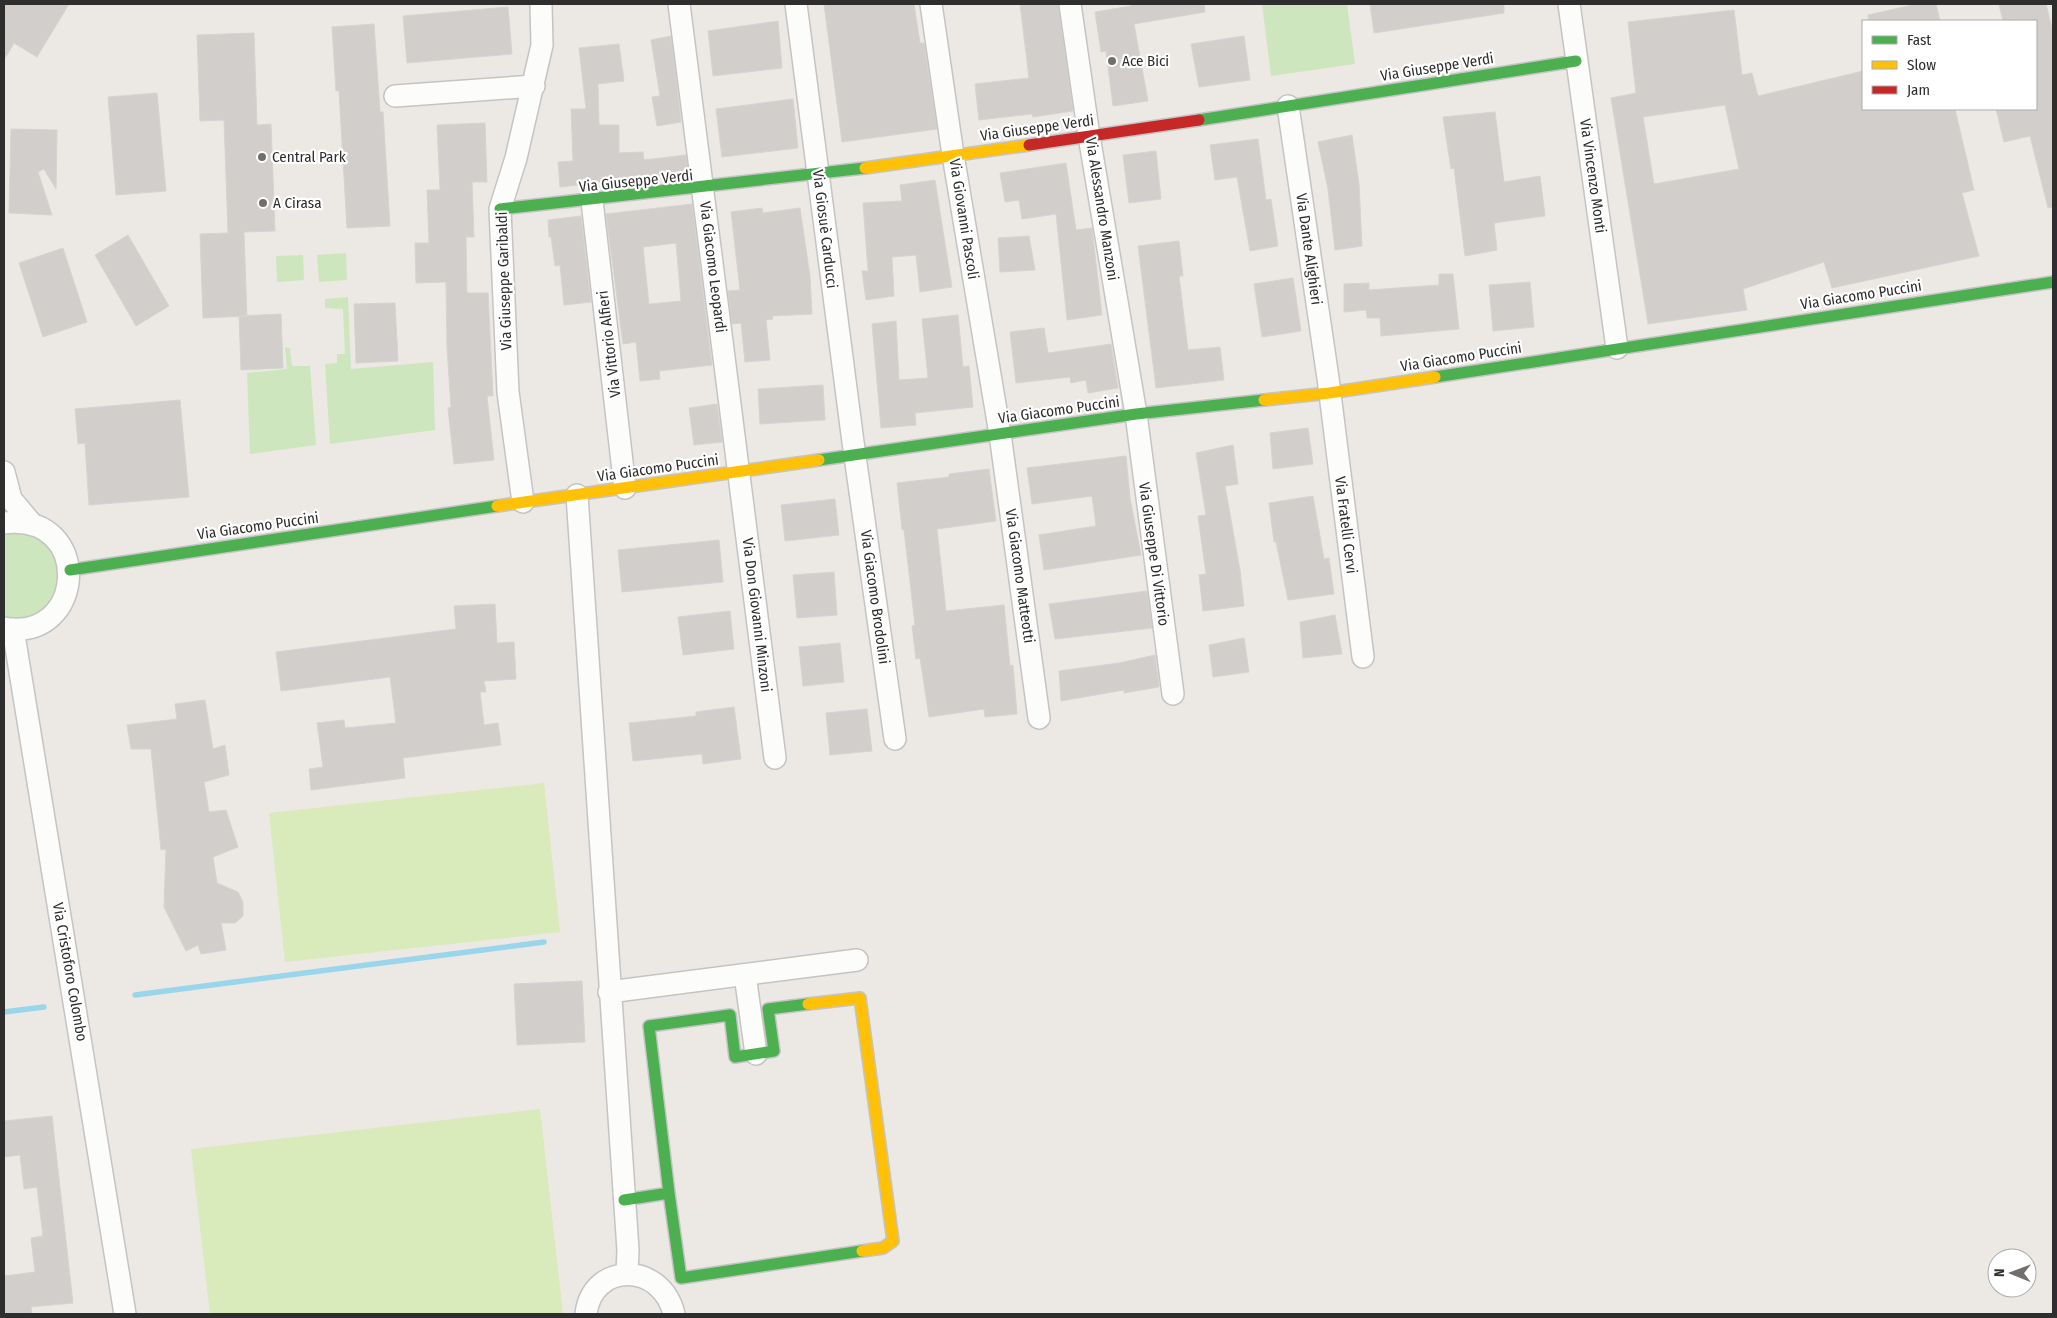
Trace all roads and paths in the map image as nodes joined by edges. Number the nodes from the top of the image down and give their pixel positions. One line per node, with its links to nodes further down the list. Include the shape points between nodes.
1 (541, 4): 8 (street, Via Giuseppe Garibaldi, via 542,45)
2 (679, 4): 14 (street, Via Giacomo Leopardi)
3 (796, 4): 13 (street, Via Giosuè Carducci)
4 (931, 4): 12 (street, Via Giovanni Pascoli)
5 (1070, 4): 11 (street, Via Alessandro Manzoni)
6 (1569, 4): 7 (street, Via Vincenzo Monti)
7 (1576, 61): 10 (street, Via Giuseppe Verdi); 18 (street, Via Vincenzo Monti)
8 (534, 86): 9 (street); 16 (street, Via Giuseppe Garibaldi)
9 (394, 96)
10 (1288, 106): 11 (street, Via Giuseppe Verdi); 19 (street, Via Dante Alighieri)
11 (1089, 136): 12 (street, Via Giuseppe Verdi); 20 (street, Via Alessandro Manzoni)
12 (953, 155): 13 (street, Via Giuseppe Verdi); 21 (street, Via Giovanni Pascoli)
13 (818, 174): 14 (street, Via Giuseppe Verdi); 22 (street, Via Giosuè Carducci)
14 (703, 189): 15 (street, Via Giuseppe Verdi); 23 (street, Via Giacomo Leopardi)
15 (592, 200): 16 (street, Via Giuseppe Verdi); 25 (street, Via Vittorio Alfieri)
16 (500, 209): 27 (street, Via Giuseppe Garibaldi, via 508,392)
17 (2053, 282): 18 (street, Via Giacomo Puccini)
18 (1617, 348): 19 (street, Via Giacomo Puccini)
19 (1329, 392): 20 (street, Via Giacomo Puccini); 32 (street, Via Fratelli Cervi)
20 (1136, 414): 21 (street, Via Giacomo Puccini); 33 (street, Via Giuseppe Di Vittorio)
21 (1000, 434): 22 (street, Via Giacomo Puccini); 34 (street, Via Giacomo Matteotti)
22 (856, 454): 23 (street, Via Giacomo Puccini); 35 (street, Via Giacomo Brodolini)
23 (739, 471): 25 (street, Via Giacomo Puccini); 36 (street, Via Don Giovanni Minzoni)
24 (4, 472): 29 (street, via 11,500)
25 (625, 488): 26 (street, Via Giacomo Puccini)
26 (576, 495): 27 (street, Via Giacomo Puccini); 39 (street)
27 (523, 502): 30 (street, Via Giacomo Puccini)
28 (4, 523): 29 (street)
29 (32, 524): 30 (street, via 58,541)
30 (70, 570): 31 (street, via 68,589 61,606 48,619 31,627)
31 (8, 628): 44 (street, Via Cristoforo Colombo)
32 (1363, 657)
33 (1173, 694)
34 (1039, 718)
35 (895, 740)
36 (775, 758)
37 (857, 960): 38 (street)
38 (745, 974): 39 (street); 40 (street)
39 (609, 992): 42 (street)
40 (756, 1054): 41 (street, via 736,1057 730,1015 649,1026); 41 (street, via 774,1051 768,1009 860,998 893,1241 883,1248 681,1278)
41 (669, 1193): 42 (street)
42 (624, 1200): 43 (street)
43 (627, 1274): 45 (street, via 601,1284 592,1295); 46 (street, via 653,1281 671,1301)
44 (125, 1314)
45 (586, 1314)
46 (674, 1314)

